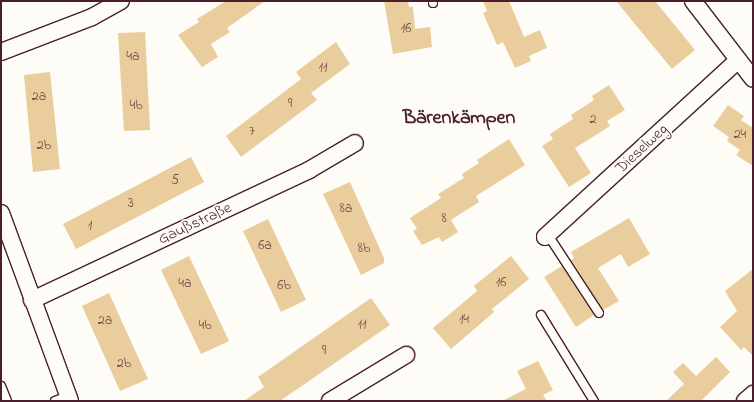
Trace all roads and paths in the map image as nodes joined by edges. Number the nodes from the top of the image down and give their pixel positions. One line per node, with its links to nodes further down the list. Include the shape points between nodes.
1 (121, 1): 3 (street, via 92,17)
2 (696, 2): 4 (street)
3 (1, 52)
4 (738, 60): 5 (street); 8 (street, Dieselweg)
5 (752, 76)
6 (355, 143): 10 (street, Gaußstraße, via 309,170)
7 (1, 213): 9 (street)
8 (547, 236): 11 (lane)
9 (4, 237): 10 (street)
10 (32, 300): 16 (street)
11 (599, 313)
12 (541, 315): 19 (lane)
13 (406, 355): 18 (street)
14 (1, 386): 17 (lane)
15 (753, 394): 20 (street)
16 (64, 399)
17 (7, 401)
18 (330, 401)
19 (594, 401)
20 (745, 401)

